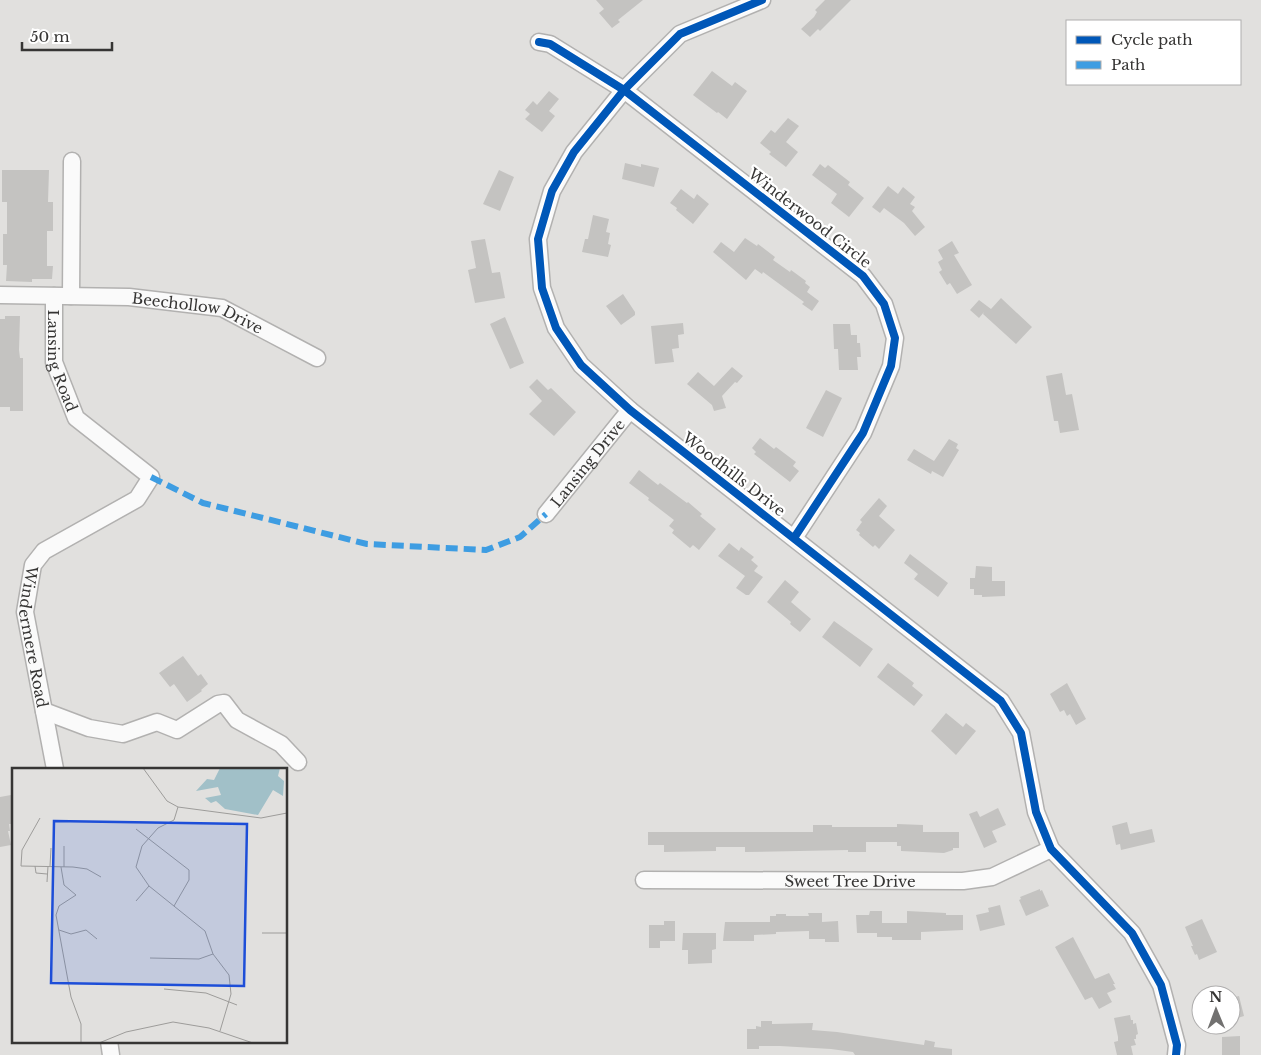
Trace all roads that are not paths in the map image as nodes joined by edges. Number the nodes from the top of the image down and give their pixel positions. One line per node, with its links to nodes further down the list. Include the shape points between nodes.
1 (762, 0): 3 (street, Woodhills Drive, via 680,34)
2 (539, 42): 3 (street, Winderwood Circle, via 550,44)
3 (624, 90): 8 (street, Woodhills Drive, via 574,152 552,191 538,239 542,288 556,328 581,365); 11 (street, Winderwood Circle, via 863,276 884,304 895,338 891,366 863,433)
4 (72, 161): 6 (street)
5 (0, 295): 6 (street, Beechollow Drive)
6 (62, 296): 7 (street, Beechollow Drive, via 129,297 222,308); 9 (street, Lansing Road, via 54,362 76,418)
7 (317, 358)
8 (630, 410): 10 (street, Lansing Drive); 11 (street, Woodhills Drive)
9 (151, 477): 12 (street, Windermere Road, via 137,498 44,551 33,565 25,612)
10 (546, 514)
11 (794, 538): 15 (street, Woodhills Drive, via 1001,701 1022,733 1036,812)
12 (44, 711): 13 (street, via 89,728 123,734 157,722 177,730 218,704 224,704 237,720 281,744); 14 (street, Windermere Road)
13 (298, 762)
14 (55, 768)
15 (1051, 849): 16 (street, Sweet Tree Drive, via 992,877 963,882); 19 (street, Woodhills Drive, via 1132,934 1160,985 1177,1045)
16 (644, 880)
17 (109, 1042): 18 (street)
18 (112, 1055)
19 (1176, 1055)

